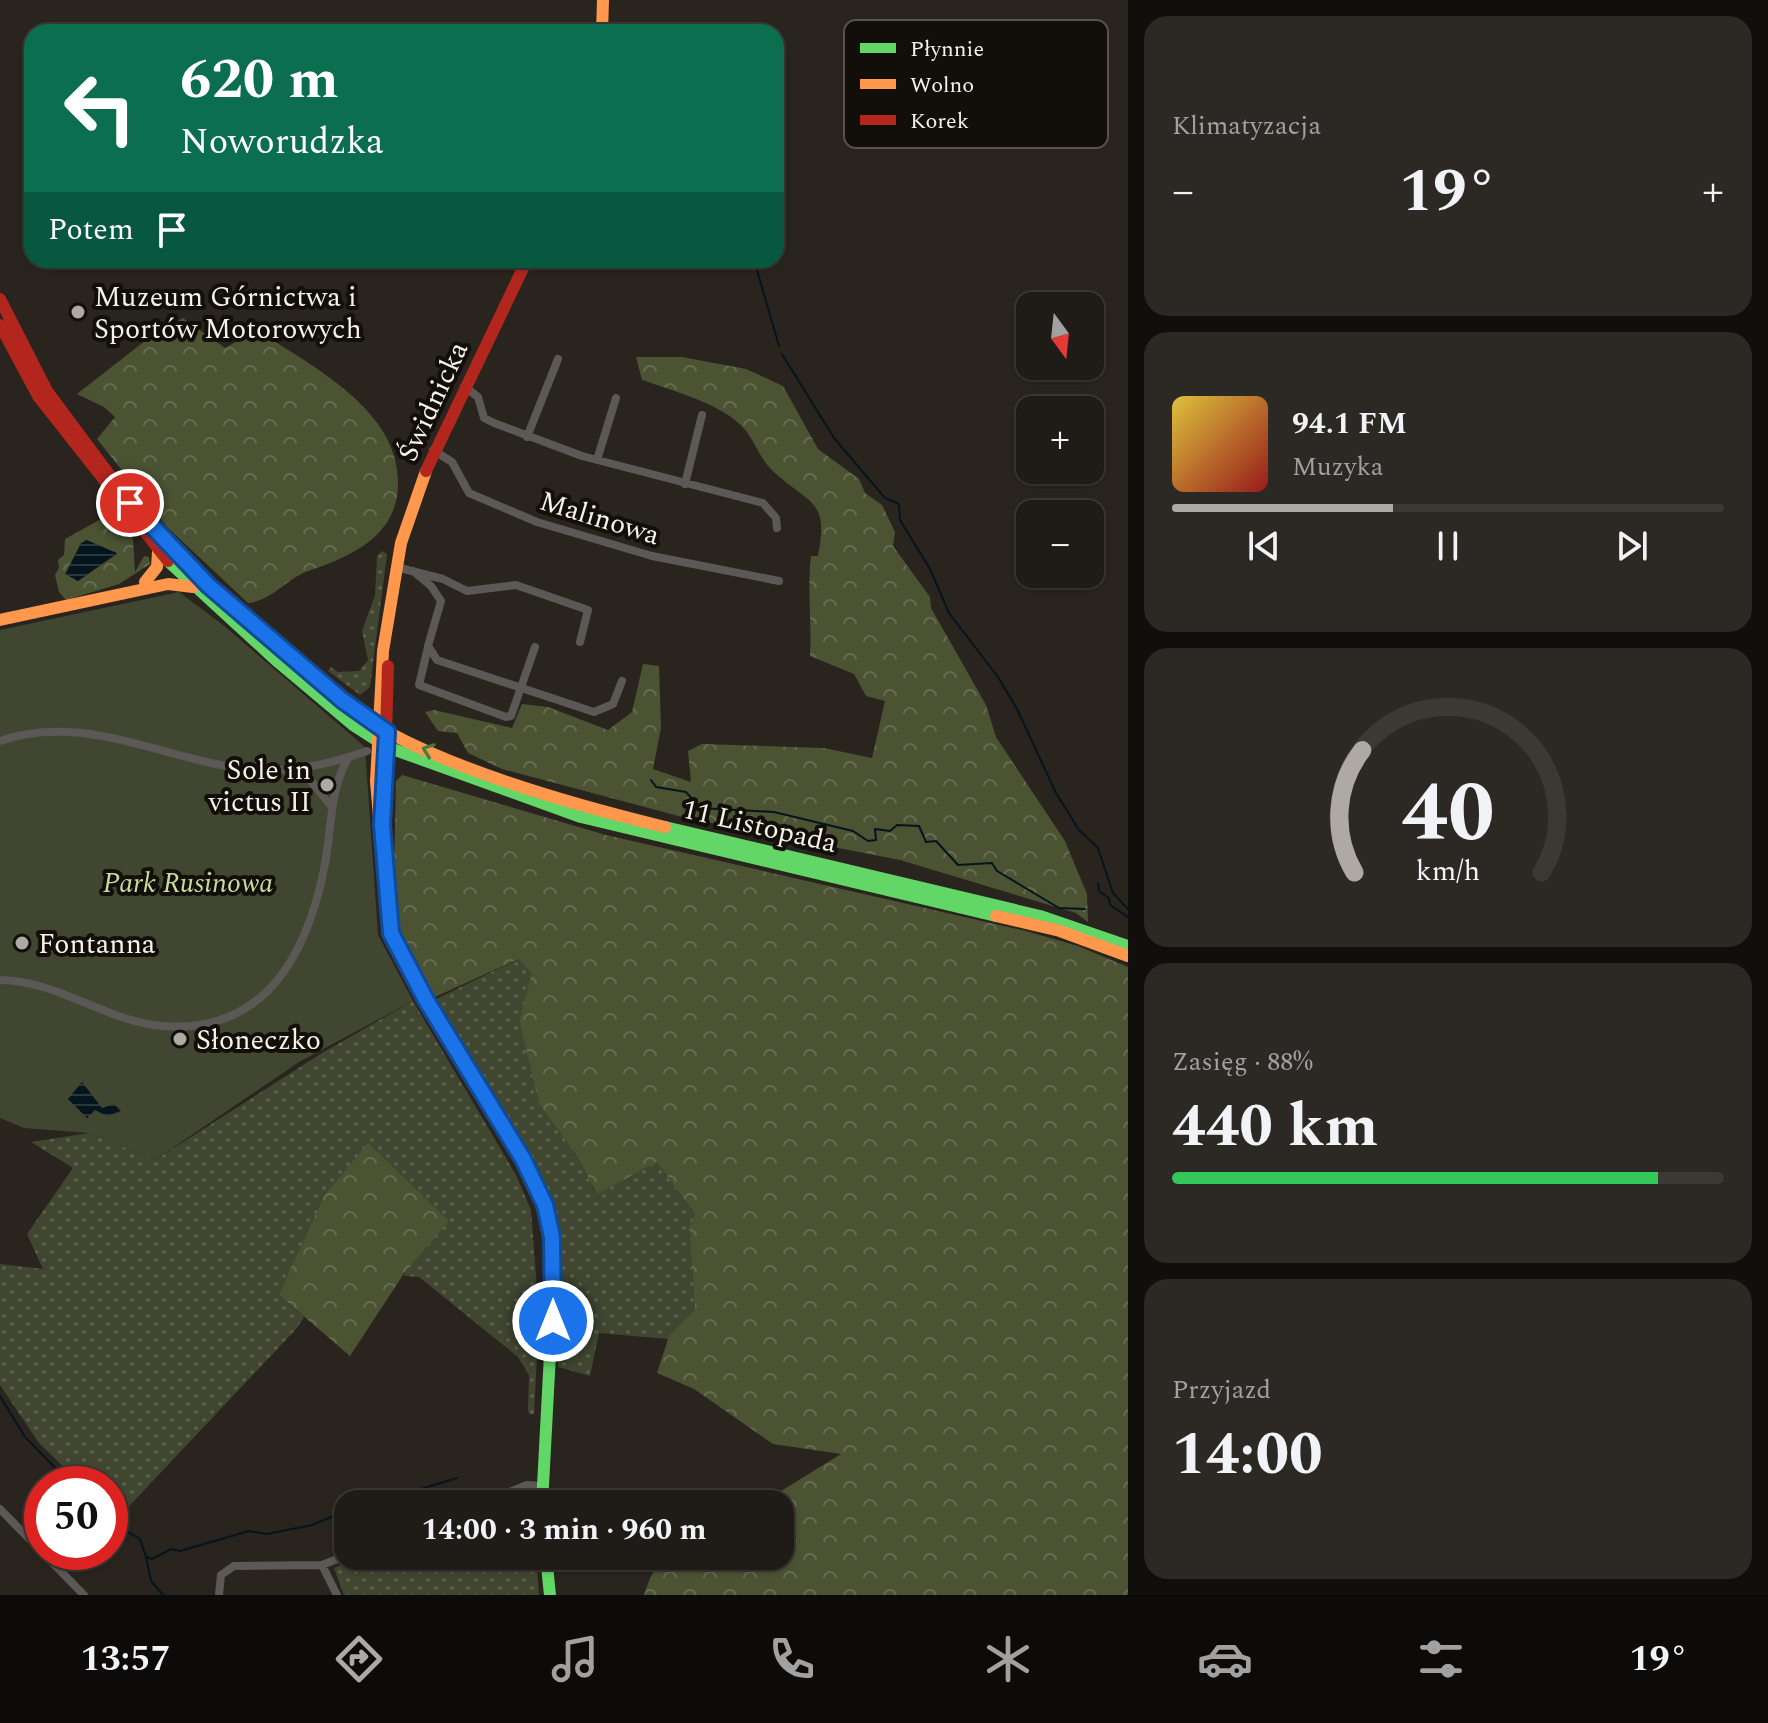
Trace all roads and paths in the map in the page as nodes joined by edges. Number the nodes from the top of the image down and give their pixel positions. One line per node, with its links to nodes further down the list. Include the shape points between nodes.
1 (603, 0): 2 (main road)
2 (602, 24)
3 (523, 268): 7 (main road, Świdnicka)
4 (0, 299): 16 (main road, via 47,391 143,520)
5 (0, 325): 15 (main road, via 38,396)
6 (558, 359): 10 (street)
7 (464, 386): 10 (street, via 478,397 484,418); 11 (main road, Świdnicka)
8 (616, 398): 12 (street)
9 (702, 415): 13 (street)
10 (527, 437): 12 (street)
11 (433, 450): 17 (main road, Świdnicka); 21 (street, Malinowa, via 452,462 469,493 537,522 652,556)
12 (597, 460): 13 (street)
13 (685, 484): 14 (street, via 763,503 776,518)
14 (777, 528)
15 (158, 552): 18 (main road); 22 (main road, via 157,567)
16 (179, 557): 18 (main road); 20 (main road)
17 (396, 567): 19 (street); 25 (main road, Świdnicka)
18 (178, 571): 20 (main road); 22 (main road); 23 (main road)
19 (413, 571): 27 (street, via 467,591 516,585 578,605 588,610); 28 (street, via 441,601)
20 (195, 581): 23 (main road); 33 (main road, 11 Listopada); 36 (main road, 11 Listopada)
21 (779, 581)
22 (145, 582): 24 (main road)
23 (168, 584): 24 (main road)
24 (114, 597): 26 (main road)
25 (388, 619): 32 (main road, Świdnicka); 34 (main road, Świdnicka)
26 (0, 620)
27 (580, 642)
28 (428, 646): 31 (street, via 437,660); 31 (street, via 417,681 423,689 506,717)
29 (535, 647): 31 (street)
30 (622, 681): 31 (street, via 613,704 594,712)
31 (521, 688)
32 (378, 697): 33 (main road); 34 (main road, Świdnicka)
33 (353, 708): 34 (main road, 11 Listopada)
34 (383, 729): 36 (main road, Świdnicka); 43 (main road, 11 Listopada, one-way to 34, via 1040,916 599,811 482,771)
35 (0, 741): 40 (street, via 79,732 228,766)
36 (377, 747): 37 (main road, 11 Listopada); 38 (street); 39 (main road); 42 (main road)
37 (405, 755): 39 (main road); 44 (main road, 11 Listopada, via 581,817 1060,931)
38 (348, 758): 40 (street); 41 (street)
39 (386, 767): 42 (main road)
40 (291, 769): 41 (street, via 311,781)
41 (332, 808): 45 (street, via 325,863 303,936 275,983 245,1012 226,1021 165,1027 33,983)
42 (382, 825): 46 (main road, via 386,902 396,948 523,1159 545,1205 552,1237 553,1312)
43 (1128, 946)
44 (1128, 956)
45 (0, 980)
46 (541, 1486): 47 (street); 48 (main road)
47 (515, 1490)
48 (541, 1490)
49 (0, 1509): 53 (street)
50 (334, 1560): 51 (street)
51 (322, 1565): 54 (street, via 234,1566 221,1575); 55 (street)
52 (547, 1570): 56 (main road)
53 (84, 1595)
54 (219, 1595)
55 (337, 1595)
56 (550, 1595)

